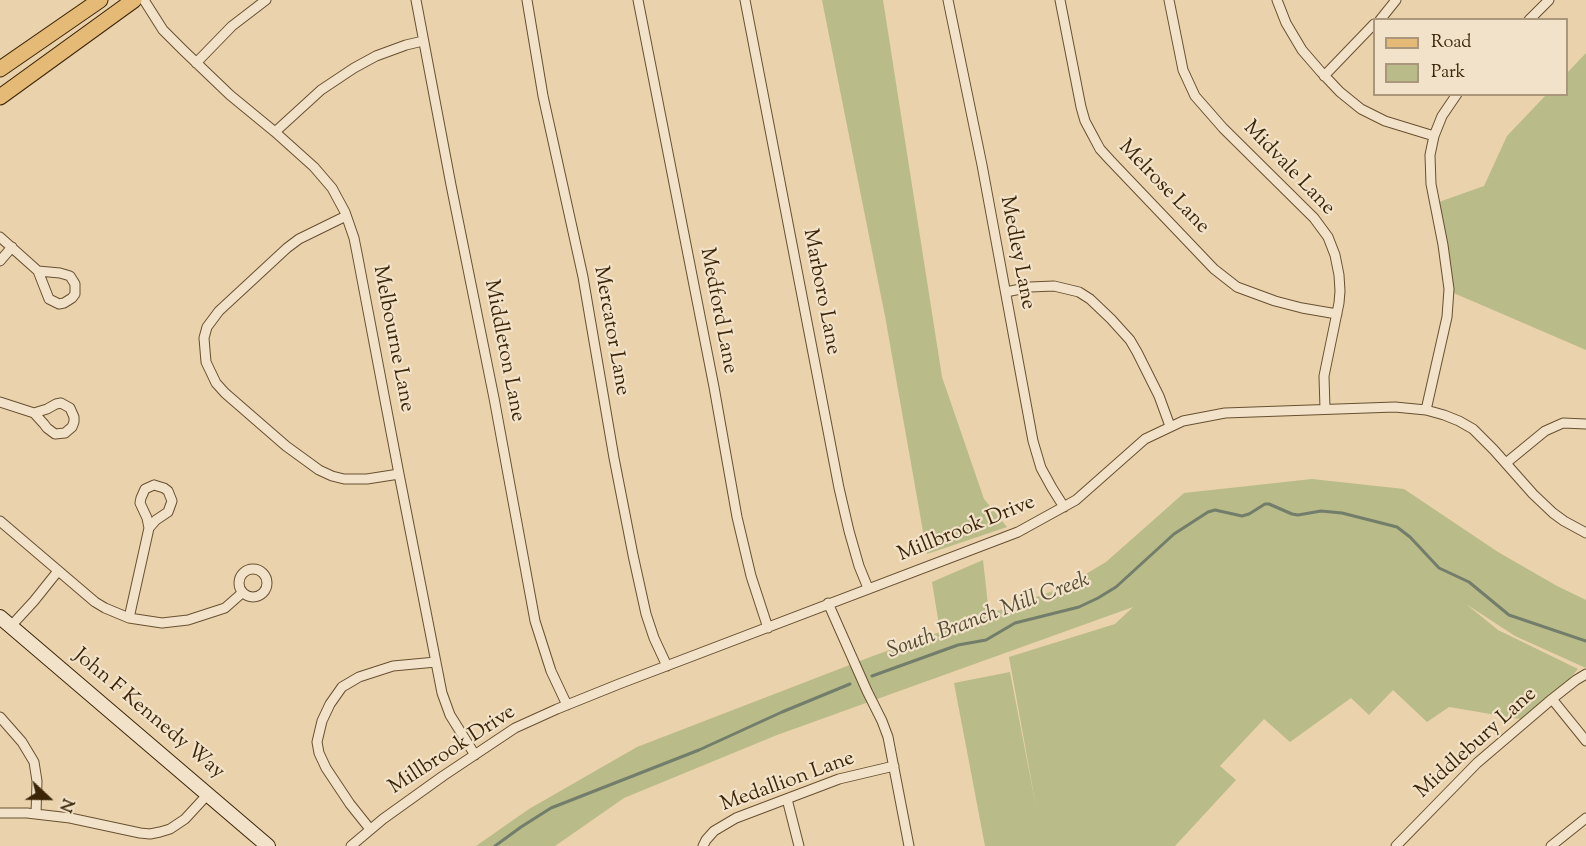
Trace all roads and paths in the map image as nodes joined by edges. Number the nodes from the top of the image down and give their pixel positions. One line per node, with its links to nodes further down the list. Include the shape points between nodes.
1 (100, 0): 20 (main road)
2 (134, 0): 23 (main road)
3 (144, 0): 19 (street, Melbourne Lane, via 163,30)
4 (266, 0): 19 (street, via 232,26)
5 (416, 0): 18 (street, Middleton Lane)
6 (527, 0): 53 (street, Mercator Lane, via 583,277 633,555 646,614)
7 (638, 0): 51 (street, Medford Lane, via 737,517)
8 (745, 0): 46 (street, Marboro Lane, via 838,488)
9 (948, 0): 31 (street, Medley Lane)
10 (1060, 0): 32 (street, Melrose Lane, via 1085,121 1110,160 1214,269 1237,287 1275,301)
11 (1169, 0): 32 (street, Midvale Lane, via 1183,70 1195,96 1310,213 1328,237 1339,274)
12 (1277, 0): 21 (street, via 1293,37)
13 (1396, 0): 15 (street)
14 (1549, 0): 16 (street)
15 (1382, 18)
16 (1531, 18)
17 (1373, 25): 21 (street)
18 (423, 41): 24 (street, via 354,68 321,90); 56 (street, Middleton Lane, via 535,621)
19 (196, 63): 24 (street, Melbourne Lane)
20 (0, 69)
21 (1324, 76): 25 (street, via 1373,116)
22 (1456, 96): 25 (street)
23 (0, 97)
24 (275, 132): 26 (street, Melbourne Lane, via 323,177)
25 (1434, 136): 35 (street, via 1430,169 1449,289 1447,317)
26 (346, 216): 40 (street, Melbourne Lane, via 354,238); 40 (street, via 287,248 212,318 204,338 206,362 225,393 319,470 356,480)
27 (0, 237): 28 (street)
28 (12, 247): 29 (street); 30 (street)
29 (0, 261)
30 (38, 271)
31 (1006, 292): 38 (street, via 1054,286 1090,299 1121,329 1137,352); 41 (street, Medley Lane, via 1036,455)
32 (1337, 314): 34 (street, Midvale Lane, via 1324,376)
33 (0, 402): 36 (street)
34 (1325, 409): 35 (street, Millbrook Drive); 38 (street, Millbrook Drive, via 1225,413)
35 (1426, 410): 39 (street, Millbrook Drive, via 1473,429)
36 (34, 413)
37 (1586, 424): 39 (street, via 1563,423)
38 (1170, 426): 41 (street, Millbrook Drive, via 1145,439)
39 (1506, 463): 44 (street, Millbrook Drive, via 1553,513)
40 (399, 474): 52 (street, Melbourne Lane)
41 (1064, 507): 46 (street, Millbrook Drive, via 1010,535)
42 (0, 522): 45 (street)
43 (149, 528): 43 (street, via 171,507 168,491 159,486 142,493 140,503); 49 (street)
44 (1586, 533)
45 (58, 571): 49 (street, via 95,602); 50 (street, via 34,601)
46 (868, 588): 48 (street, Millbrook Drive)
47 (242, 593): 49 (street, via 225,608 188,620 162,623)
48 (828, 603): 51 (street, Millbrook Drive); 60 (street, via 882,721)
49 (129, 618)
50 (5, 621): 61 (street, John F Kennedy Way)
51 (768, 628): 53 (street, Millbrook Drive)
52 (436, 662): 59 (street, Melbourne Lane, via 445,705); 66 (street, via 393,666 359,676 342,687 322,721 317,742 319,753)
53 (667, 666): 56 (street, Millbrook Drive)
54 (1586, 674): 55 (street, Middlebury Lane)
55 (1552, 699): 58 (street); 72 (street, Middlebury Lane, via 1477,763)
56 (567, 705): 59 (street, Millbrook Drive, via 515,729)
57 (0, 717): 64 (street, via 34,762)
58 (1586, 741)
59 (475, 754): 66 (street, Millbrook Drive)
60 (894, 766): 62 (street, Medallion Lane, via 839,779); 71 (street)
61 (208, 794): 64 (street, via 185,819 170,829 150,834); 67 (street, John F Kennedy Way)
62 (787, 800): 69 (street, Medallion Lane, via 725,824); 70 (street)
63 (0, 813): 64 (street)
64 (36, 814)
65 (1586, 818): 73 (street)
66 (370, 829): 68 (street, Millbrook Drive)
67 (268, 846)
68 (351, 846)
69 (703, 846)
70 (798, 846)
71 (909, 846)
72 (1396, 846)
73 (1551, 846)

